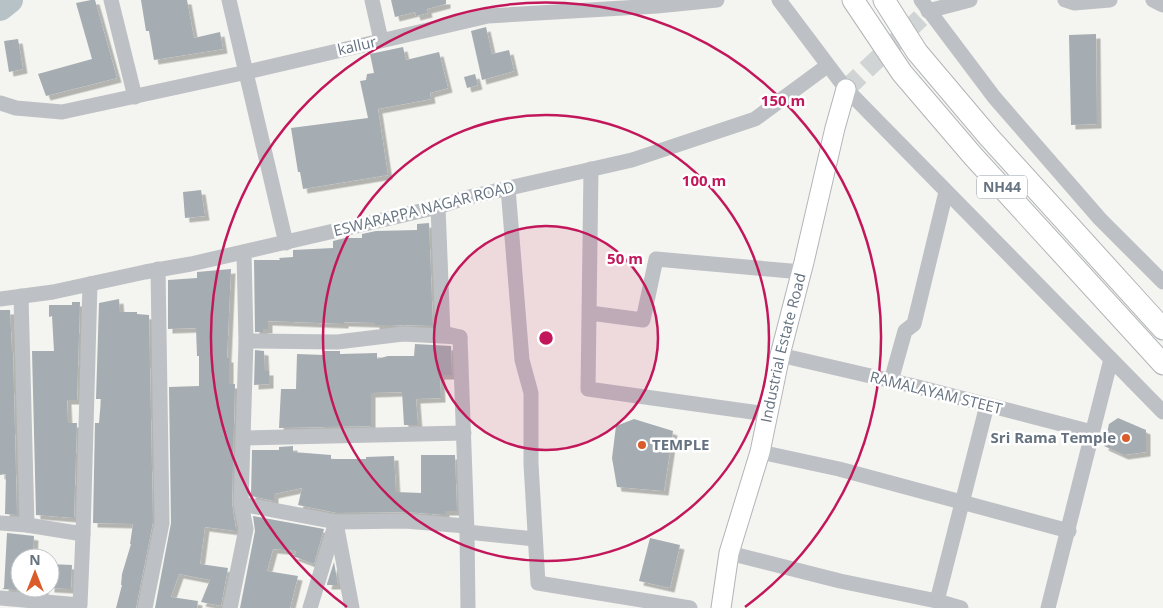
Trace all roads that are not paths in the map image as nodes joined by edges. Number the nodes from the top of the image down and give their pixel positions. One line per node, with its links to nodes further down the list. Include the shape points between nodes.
1 (111, 0): 19 (street)
2 (229, 0): 17 (street)
3 (372, 0): 15 (street)
4 (717, 0): 14 (street, kallur, via 657,6)
5 (779, 0): 16 (street)
6 (854, 0): 39 (highway, NH44, via 902,73 973,156)
7 (884, 0): 34 (highway, NH44, via 918,52 982,128)
8 (970, 0): 12 (street)
9 (1110, 0): 11 (street)
10 (1153, 0): 13 (street)
11 (1070, 1)
12 (924, 5): 29 (street, via 994,97 1050,162 1100,219)
13 (1163, 5)
14 (519, 7): 15 (street, kallur)
15 (381, 40): 17 (street, kallur)
16 (827, 66): 18 (street); 21 (street, ESWARAPPA NAGAR ROAD, via 756,119 632,160)
17 (247, 72): 19 (street, kallur); 25 (street)
18 (846, 89): 23 (street); 28 (main road, Industrial Estate Road)
19 (135, 97): 20 (street, kallur, via 62,112)
20 (0, 104)
21 (591, 169): 22 (street, ESWARAPPA NAGAR ROAD); 33 (street)
22 (508, 188): 24 (street, ESWARAPPA NAGAR ROAD); 56 (street, via 522,360 530,393)
23 (946, 192): 38 (street); 40 (street, via 914,324 905,331)
24 (438, 207): 25 (street, ESWARAPPA NAGAR ROAD); 35 (street, via 443,333)
25 (286, 243): 26 (street, ESWARAPPA NAGAR ROAD)
26 (244, 253): 27 (street, ESWARAPPA NAGAR ROAD); 36 (street)
27 (158, 269): 30 (street, ESWARAPPA NAGAR ROAD); 61 (street, via 162,523)
28 (802, 272): 33 (street, via 656,260 643,320); 37 (main road, Industrial Estate Road)
29 (1163, 282)
30 (90, 284): 31 (street, ESWARAPPA NAGAR ROAD); 55 (street)
31 (21, 296): 32 (street, ESWARAPPA NAGAR ROAD); 52 (street)
32 (0, 299)
33 (590, 313): 43 (street, via 588,389)
34 (1163, 329)
35 (460, 337): 36 (street, via 403,334 337,342); 45 (street)
36 (246, 341): 46 (street)
37 (780, 355): 40 (street, RAMALAYAM STEET); 43 (main road, Industrial Estate Road)
38 (1111, 359): 42 (street); 44 (street)
39 (1163, 364)
40 (891, 381): 41 (street, RAMALAYAM STEET)
41 (987, 405): 44 (street, RAMALAYAM STEET); 48 (street)
42 (1163, 412)
43 (768, 414): 47 (main road, Industrial Estate Road)
44 (1092, 432): 54 (street)
45 (464, 433): 46 (street); 53 (street)
46 (243, 438): 49 (street)
47 (760, 452): 48 (street, via 840,469); 57 (main road, Industrial Estate Road)
48 (963, 502): 54 (street); 59 (street)
49 (241, 504): 50 (street); 62 (street, via 246,529)
50 (336, 522): 53 (street, via 405,521); 63 (street); 64 (street)
51 (0, 523): 52 (street)
52 (27, 525): 55 (street)
53 (466, 529): 56 (street); 65 (street)
54 (1068, 531): 69 (street)
55 (82, 534): 60 (street)
56 (535, 538): 66 (street, via 538,583)
57 (729, 553): 59 (street); 67 (main road, Industrial Estate Road)
58 (0, 598): 60 (street)
59 (937, 601): 68 (street)
60 (80, 606)
61 (145, 608)
62 (230, 608)
63 (310, 608)
64 (352, 608)
65 (468, 608)
66 (690, 608)
67 (721, 608)
68 (961, 608)
69 (1048, 608)

